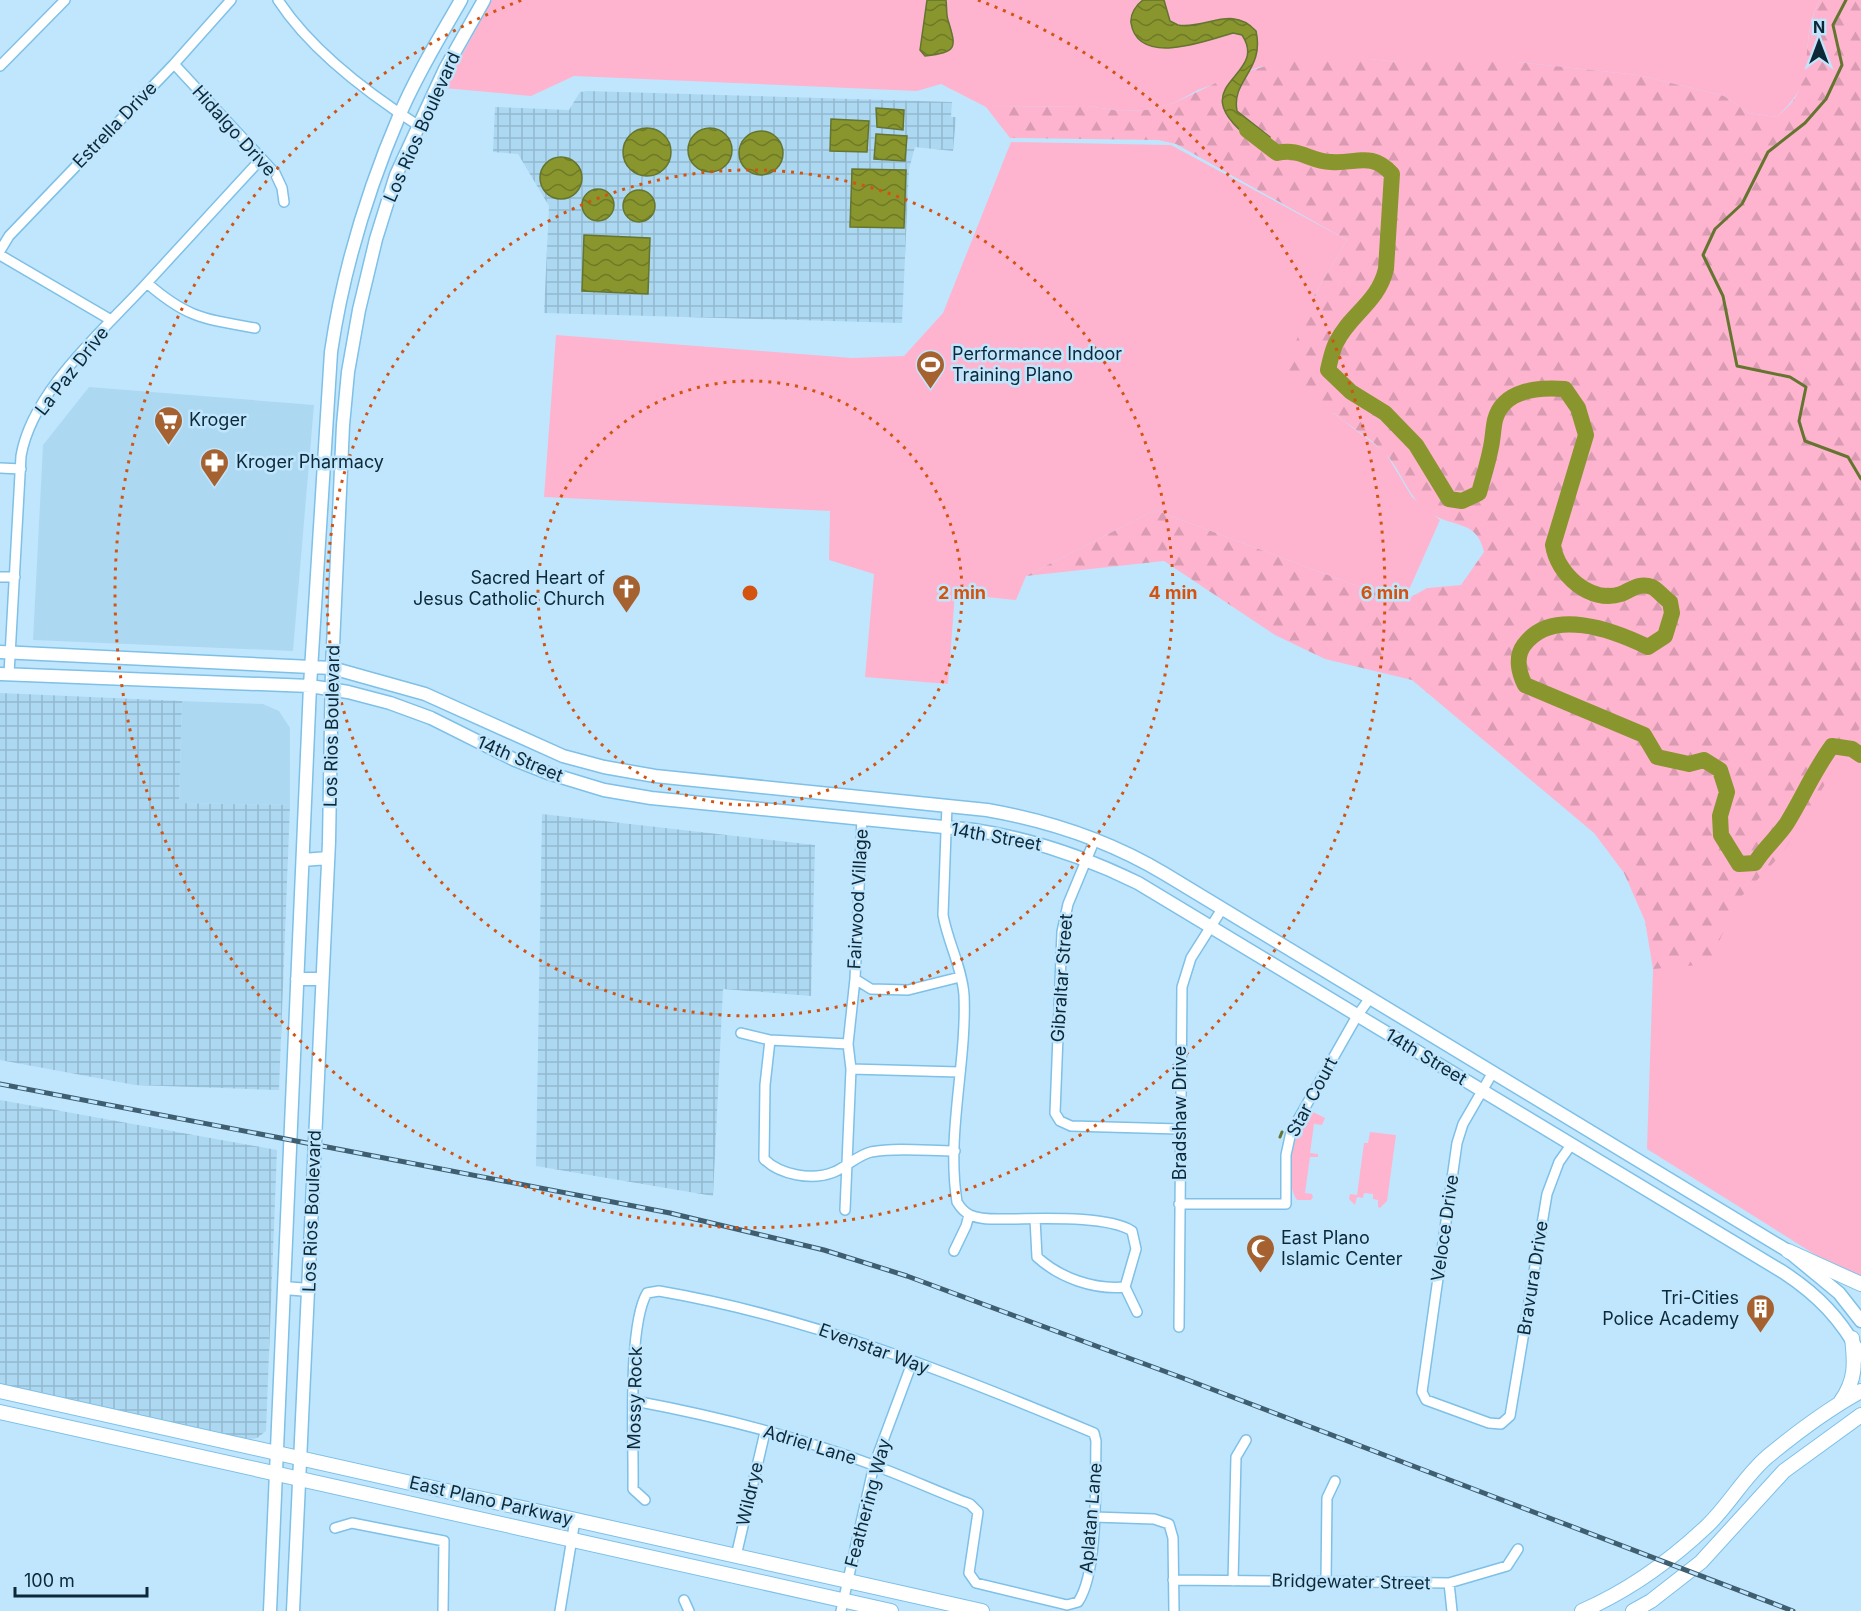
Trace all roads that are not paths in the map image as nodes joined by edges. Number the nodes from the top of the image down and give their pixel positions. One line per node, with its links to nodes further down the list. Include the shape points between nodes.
1 (65, 0): 7 (street)
2 (231, 0): 6 (street, Estrella Drive)
3 (278, 0): 8 (street, via 288,16 348,74)
4 (461, 0): 8 (main road, Los Rios Boulevard)
5 (480, 1): 9 (main road, Los Rios Boulevard)
6 (174, 64): 10 (street, Hidalgo Drive); 12 (street, Estrella Drive, via 9,236)
7 (0, 66)
8 (400, 114): 9 (street); 16 (main road, Los Rios Boulevard, via 362,215 342,293 331,352)
9 (419, 126): 17 (main road, Los Rios Boulevard, via 396,175 376,239 348,372)
10 (260, 159): 11 (street, Hidalgo Drive, via 275,173); 13 (street, La Paz Drive)
11 (284, 202)
12 (0, 253): 14 (street)
13 (147, 283): 14 (street, La Paz Drive); 15 (street, via 183,311)
14 (111, 321): 19 (street, La Paz Drive, via 45,400 25,437)
15 (255, 328)
16 (325, 421): 17 (main road); 20 (main road, Los Rios Boulevard)
17 (343, 425): 21 (main road, Los Rios Boulevard)
18 (0, 468): 19 (street)
19 (21, 469): 23 (street, La Paz Drive)
20 (319, 522): 21 (main road); 26 (main road, Los Rios Boulevard)
21 (340, 522): 27 (main road, Los Rios Boulevard)
22 (0, 577): 23 (street)
23 (15, 577): 24 (street, La Paz Drive)
24 (6, 652): 25 (main road, 14th Street); 28 (street, La Paz Drive)
25 (145, 658): 26 (main road, 14th Street); 29 (main road)
26 (312, 665): 27 (main road, 14th Street); 30 (main road, Los Rios Boulevard)
27 (332, 668): 31 (main road, Los Rios Boulevard); 32 (main road, 14th Street, via 425,694)
28 (5, 674): 29 (main road, 14th Street)
29 (145, 679): 30 (main road, 14th Street)
30 (310, 686): 31 (main road, 14th Street); 44 (main road, Los Rios Boulevard)
31 (331, 689): 33 (main road, 14th Street, via 412,711); 42 (main road, Los Rios Boulevard)
32 (508, 733): 33 (main road); 34 (main road, 14th Street, via 581,761)
33 (499, 752): 36 (main road, 14th Street, via 586,785)
34 (655, 776): 35 (main road, 14th Street); 36 (main road)
35 (763, 787): 37 (main road, 14th Street); 38 (main road)
36 (651, 798): 38 (main road, 14th Street)
37 (947, 805): 40 (street); 41 (main road, 14th Street, via 1019,816)
38 (760, 809): 39 (main road, 14th Street)
39 (862, 819): 40 (main road, 14th Street); 50 (street, Fairwood Village)
40 (946, 828): 43 (main road, 14th Street, via 1016,838); 47 (street, via 943,915)
41 (1095, 839): 43 (street, Gibraltar Street); 45 (main road, 14th Street, via 1152,866)
42 (328, 858): 44 (main road); 49 (main road, Los Rios Boulevard)
43 (1087, 859): 46 (main road, 14th Street); 60 (street, Gibraltar Street, via 1068,904 1062,932 1055,1113 1060,1121 1071,1126)
44 (303, 860): 48 (main road, Los Rios Boulevard)
45 (1222, 909): 46 (street, Bradshaw Drive); 51 (main road, 14th Street)
46 (1210, 927): 52 (main road, 14th Street); 60 (street, Bradshaw Drive, via 1191,958 1182,987)
47 (960, 977): 50 (street, Fairwood Village, via 908,990 871,989); 57 (street, via 964,994)
48 (297, 979): 49 (main road); 74 (main road, Los Rios Boulevard)
49 (322, 979): 75 (main road, Los Rios Boulevard)
50 (855, 979): 55 (street, Fairwood Village)
51 (1370, 998): 52 (street, Star Court); 58 (main road, 14th Street)
52 (1357, 1016): 59 (main road, 14th Street); 66 (street, Star Court, via 1291,1132 1286,1155 1286,1204)
53 (741, 1033): 54 (street)
54 (770, 1040): 55 (street); 63 (street, via 764,1159 780,1171 812,1175 834,1172)
55 (848, 1044): 56 (street, Fairwood Village)
56 (851, 1069): 57 (street); 63 (street, Fairwood Village)
57 (959, 1072): 62 (street)
58 (1493, 1072): 59 (street, Veloce Drive); 64 (main road, 14th Street)
59 (1481, 1091): 61 (main road, 14th Street); 90 (street, Veloce Drive, via 1457,1143 1422,1392 1426,1400 1490,1423 1501,1424)
60 (1179, 1129): 66 (street, Bradshaw Drive)
61 (1571, 1145): 65 (main road, 14th Street); 90 (street, Bravura Drive, via 1559,1162 1547,1194)
62 (956, 1151): 63 (street, via 870,1152); 68 (street, via 957,1202)
63 (847, 1165): 67 (street, Fairwood Village)
64 (1669, 1179): 65 (main road); 71 (main road, 14th Street)
65 (1657, 1197): 80 (main road, 14th Street, via 1805,1287 1832,1310)
66 (1179, 1204): 79 (street, Bradshaw Drive)
67 (845, 1210)
68 (969, 1215): 69 (street); 70 (street)
69 (1035, 1219): 73 (street, via 1038,1257 1047,1267 1076,1281); 73 (street, via 1111,1222 1132,1231 1136,1249)
70 (954, 1251)
71 (1788, 1251): 72 (main road); 78 (main road, 14th Street, via 1834,1289)
72 (1861, 1284)
73 (1125, 1287): 77 (street)
74 (284, 1288): 75 (main road); 95 (main road, Los Rios Boulevard)
75 (309, 1290): 97 (main road, Los Rios Boulevard)
76 (647, 1293): 82 (street, Evenstar Way, via 659,1291 693,1297 786,1319); 85 (street, Mossy Rock, via 640,1304 636,1338)
77 (1137, 1312)
78 (1861, 1321)
79 (1179, 1327)
80 (1852, 1338): 81 (main road, 14th Street); 86 (main road, via 1855,1369 1852,1384)
81 (1861, 1356)
82 (912, 1363): 93 (street, Evenstar Way); 98 (street, Feathering Way)
83 (0, 1391): 88 (main road, East Plano Parkway)
84 (1861, 1391): 86 (main road)
85 (635, 1401): 91 (street, Adriel Lane); 104 (street, Mossy Rock, via 633,1489)
86 (1841, 1402): 96 (main road)
87 (0, 1412): 92 (main road, East Plano Parkway)
88 (105, 1413): 92 (main road); 95 (main road, East Plano Parkway)
89 (1861, 1415): 99 (main road)
90 (1510, 1416)
91 (765, 1432): 98 (street, Adriel Lane); 111 (street, Wildrye)
92 (100, 1433): 100 (main road, East Plano Parkway)
93 (1094, 1433): 106 (street, Aplatan Lane)
94 (1246, 1440): 114 (street, via 1236,1457)
95 (278, 1453): 97 (main road, East Plano Parkway); 100 (main road, Los Rios Boulevard)
96 (1766, 1458): 99 (main road); 129 (main road, via 1708,1526 1654,1571)
97 (302, 1459): 101 (main road, Los Rios Boulevard); 103 (main road, East Plano Parkway)
98 (874, 1465): 113 (street, Feathering Way); 118 (street, Adriel Lane, via 970,1504 978,1512 969,1573 976,1583 1067,1605)
99 (1784, 1471): 130 (main road, via 1701,1562)
100 (277, 1473): 101 (main road, East Plano Parkway); 120 (main road, Los Rios Boulevard)
101 (300, 1478): 105 (main road, East Plano Parkway); 121 (main road, Los Rios Boulevard)
102 (1335, 1482): 115 (street, via 1327,1498)
103 (433, 1488): 105 (main road); 107 (main road, East Plano Parkway)
104 (645, 1500)
105 (429, 1507): 109 (main road, East Plano Parkway)
106 (1094, 1517): 112 (street, via 1154,1519 1169,1524); 118 (street, Aplatan Lane, via 1089,1569)
107 (574, 1520): 109 (street); 111 (main road, East Plano Parkway)
108 (335, 1527): 122 (street, via 352,1523 444,1541)
109 (570, 1539): 119 (main road, East Plano Parkway); 123 (street)
110 (1518, 1549): 116 (street, Bridgewater Street, via 1507,1566)
111 (736, 1556): 113 (main road, East Plano Parkway)
112 (1173, 1580): 114 (street, Bridgewater Street); 127 (street)
113 (847, 1581): 119 (street, Feathering Way); 126 (main road, East Plano Parkway)
114 (1233, 1581): 115 (street, Bridgewater Street)
115 (1326, 1581): 116 (street, Bridgewater Street)
116 (1449, 1583): 128 (street)
117 (684, 1600): 124 (street)
118 (1078, 1602)
119 (842, 1606): 125 (main road, East Plano Parkway)
120 (270, 1611)
121 (293, 1611)
122 (443, 1611)
123 (560, 1611)
124 (689, 1611)
125 (891, 1611)
126 (982, 1611)
127 (1174, 1611)
128 (1452, 1611)
129 (1582, 1611)
130 (1633, 1611)

